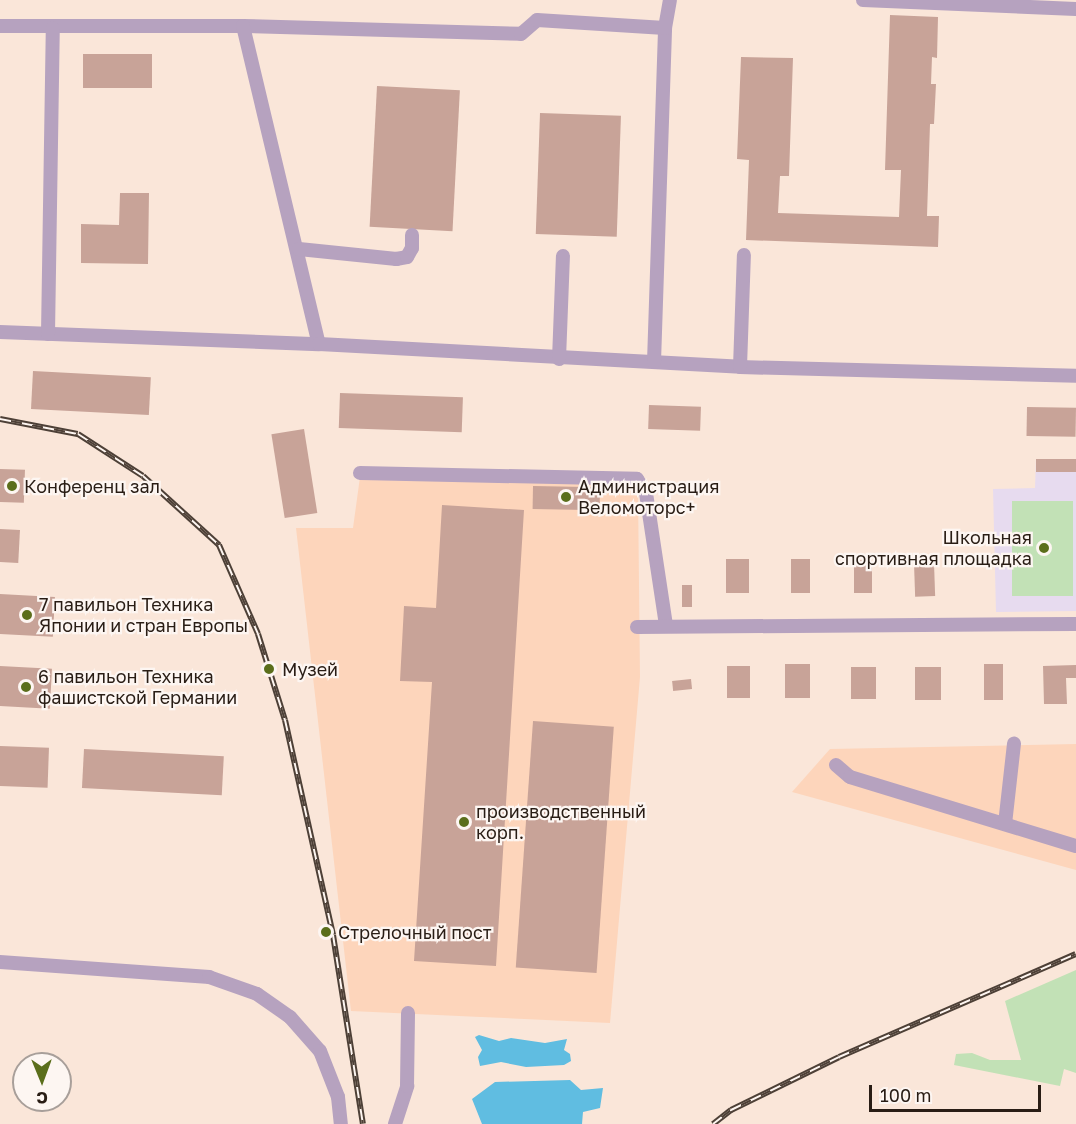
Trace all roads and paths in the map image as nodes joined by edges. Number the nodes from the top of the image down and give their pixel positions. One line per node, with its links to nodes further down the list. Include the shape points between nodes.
1 (670, 0): 8 (street)
2 (863, 0): 3 (street)
3 (881, 0): 4 (street)
4 (1076, 9)
5 (0, 26): 7 (street)
6 (243, 26): 7 (street); 8 (street, via 521,34 537,20); 10 (street)
7 (53, 28): 14 (street)
8 (665, 28): 17 (street)
9 (412, 235): 10 (street, via 407,257 396,259)
10 (299, 249): 15 (street)
11 (744, 255): 18 (street)
12 (562, 256): 16 (street)
13 (0, 332): 14 (street)
14 (48, 334): 15 (street)
15 (319, 344): 16 (street)
16 (559, 359): 17 (street)
17 (654, 362): 18 (street)
18 (740, 367): 19 (street)
19 (1076, 376)
20 (360, 473): 22 (street, via 637,479 646,493)
21 (1076, 624): 22 (street)
22 (666, 626): 23 (street)
23 (638, 627)
24 (1014, 744): 26 (street)
25 (836, 765): 26 (street, via 850,777)
26 (1005, 824): 27 (street)
27 (1076, 846)
28 (0, 962): 30 (street, via 209,977 257,994 290,1017 320,1051 338,1097)
29 (408, 1013): 31 (street, via 407,1086)
30 (341, 1124)
31 (394, 1124)

